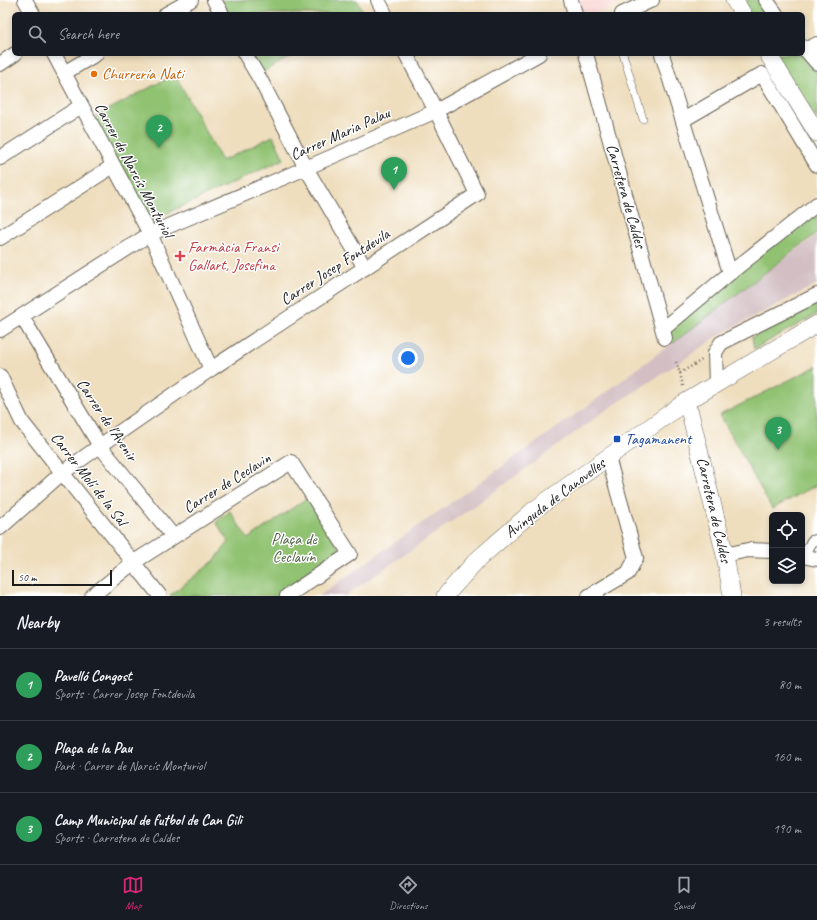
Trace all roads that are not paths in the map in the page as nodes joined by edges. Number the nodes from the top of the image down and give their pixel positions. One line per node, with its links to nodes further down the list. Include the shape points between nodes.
1 (25, 0): 9 (street)
2 (191, 0): 10 (street)
3 (214, 0): 11 (street)
4 (378, 0): 12 (street)
5 (571, 0): 13 (street)
6 (734, 0): 15 (street)
7 (766, 0): 16 (street)
8 (649, 6): 14 (street)
9 (32, 12)
10 (170, 12)
11 (221, 12)
12 (384, 12)
13 (574, 12)
14 (629, 12)
15 (742, 12)
16 (775, 12)
17 (809, 47): 28 (street)
18 (12, 56): 29 (street)
19 (55, 56): 30 (street, Carrer de Narcís Monturiol)
20 (92, 56): 30 (street)
21 (246, 56): 39 (street)
22 (407, 56): 32 (street)
23 (535, 56): 32 (street, Carrer Maria Palau)
24 (587, 56): 44 (street, Carretera de Caldes, via 666,332)
25 (623, 56): 33 (lane)
26 (663, 56): 34 (street)
27 (769, 56): 35 (street)
28 (817, 63)
29 (0, 64)
30 (64, 72): 31 (street, Carrer de Narcís Monturiol)
31 (81, 106): 36 (street); 38 (street, Carrer de Narcís Monturiol)
32 (436, 111): 39 (street, Carrer Maria Palau); 43 (street, Carrer Josep Fontdevila, via 477,194)
33 (643, 119)
34 (683, 120): 37 (street, via 762,74); 44 (street)
35 (817, 133)
36 (0, 158)
37 (817, 165)
38 (114, 166): 41 (street, Carrer de Narcís Monturiol); 42 (street)
39 (306, 168): 41 (street, Carrer Maria Palau); 43 (street)
40 (817, 204): 44 (street)
41 (150, 234): 46 (street, Carrer Maria Palau); 49 (street, Carrer de Narcís Monturiol)
42 (0, 238)
43 (365, 268): 49 (street, Carrer Josep Fontdevila)
44 (730, 273)
45 (817, 295): 51 (street, via 720,343 715,353)
46 (22, 317): 48 (street, Carrer Maria Palau); 53 (street, Carrer de l'Avenir)
47 (817, 324): 51 (street, Avinguda de Canovelles)
48 (0, 330)
49 (211, 369): 53 (street, Carrer Josep Fontdevila)
50 (0, 376): 55 (street, Carrer Molí de la Sal, via 22,422)
51 (716, 383): 52 (street, Avinguda de Canovelles)
52 (684, 398): 54 (street, Avinguda de Canovelles); 60 (street, Carretera de Caldes)
53 (100, 446): 55 (street, Carrer Josep Fontdevila); 57 (street, Carrer de l'Avenir)
54 (608, 457): 66 (street, Avinguda de Canovelles, via 534,510 476,561); 67 (street, via 636,558 628,573)
55 (62, 473): 56 (street, Carrer Josep Fontdevila); 62 (street, Carrer Molí de la Sal)
56 (1, 524)
57 (173, 536): 62 (street, Carrer de Ceclavin); 65 (street, Carrer de Ceclavin, via 291,462 350,554)
58 (817, 540): 61 (street, via 812,541)
59 (769, 551): 60 (street, via 748,550)
60 (726, 555): 68 (street, Carretera de Caldes)
61 (808, 557)
62 (134, 562): 63 (street, Carrer de Ceclavin); 64 (street, Carrer Molí de la Sal)
63 (92, 596)
64 (160, 596)
65 (287, 596)
66 (445, 596)
67 (589, 596)
68 (732, 596)

